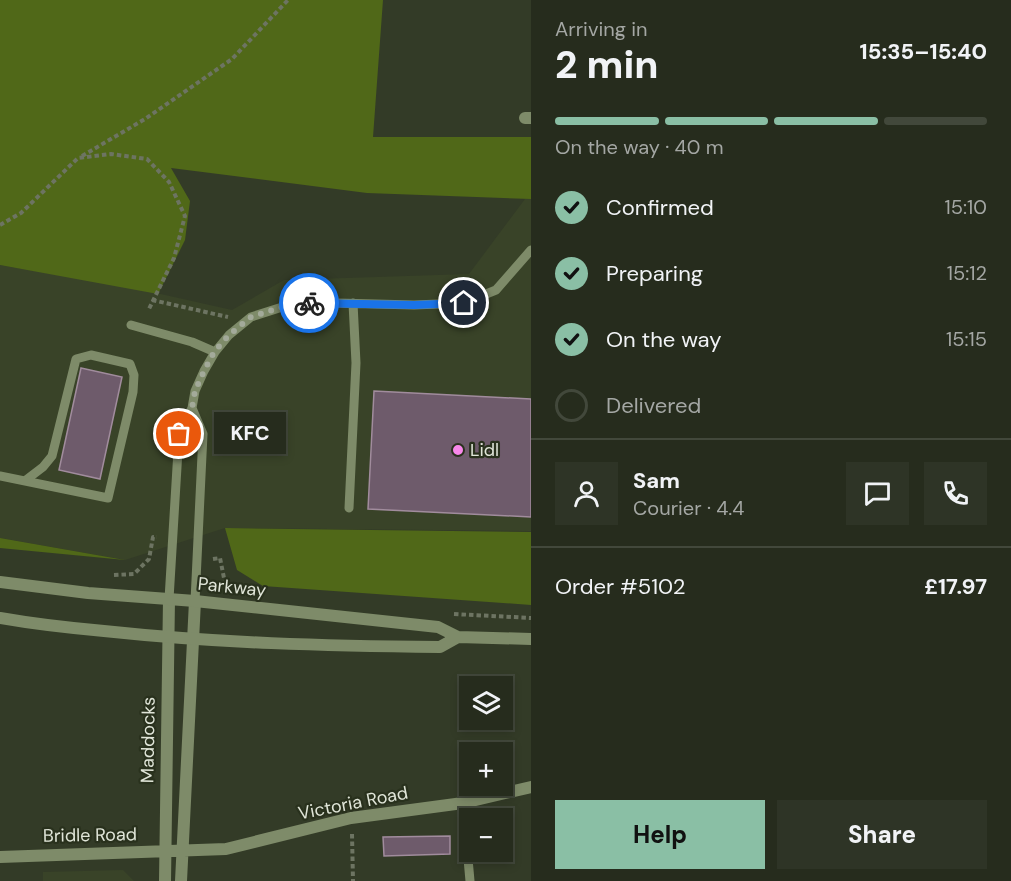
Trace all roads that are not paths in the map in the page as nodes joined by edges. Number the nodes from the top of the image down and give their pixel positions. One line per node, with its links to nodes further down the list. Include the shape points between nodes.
1 (531, 250): 2 (lane, via 496,290 464,303)
2 (353, 303): 4 (lane, via 298,302 251,317); 8 (lane, via 356,363)
3 (131, 325): 4 (lane)
4 (214, 352): 5 (lane, via 195,391)
5 (192, 408): 10 (lane, via 179,434); 11 (lane, via 203,434)
6 (0, 476): 7 (lane)
7 (26, 480): 7 (lane, via 108,498 133,392 130,364 91,356 75,359 52,456)
8 (350, 508)
9 (0, 582): 10 (street, Parkway)
10 (169, 599): 11 (street, Parkway); 14 (street, Maddocks)
11 (195, 601): 13 (street, Parkway, via 438,627); 16 (street)
12 (0, 618): 14 (street, Parkway)
13 (458, 637): 15 (street, Parkway); 16 (street, Parkway, via 440,647)
14 (167, 638): 16 (street, Parkway); 19 (street, Maddocks)
15 (531, 639)
16 (192, 640): 20 (street)
17 (531, 786): 18 (street, Victoria Road)
18 (464, 803): 20 (street, Victoria Road, via 351,818 226,849); 24 (lane)
19 (165, 852): 20 (street, Bridle Road); 21 (street, Bridle Road); 22 (street, Maddocks)
20 (182, 852): 23 (street)
21 (0, 857)
22 (165, 881)
23 (181, 881)
24 (470, 881)

